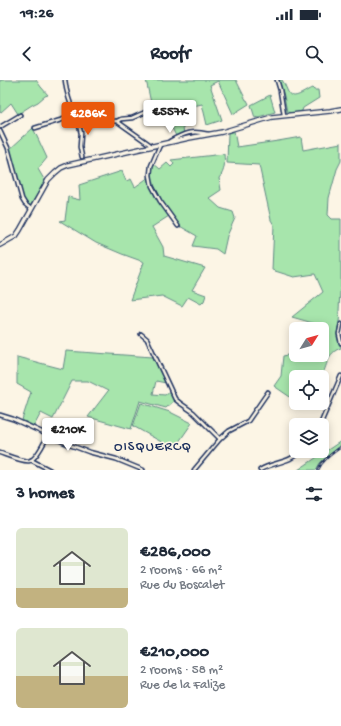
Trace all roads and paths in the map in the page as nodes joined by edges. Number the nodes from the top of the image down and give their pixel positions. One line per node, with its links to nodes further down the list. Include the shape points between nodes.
1 (70, 80): 3 (street)
2 (277, 80): 8 (street)
3 (65, 81): 7 (street)
4 (341, 109): 8 (street)
5 (148, 111): 9 (street)
6 (20, 115): 10 (street)
7 (77, 115): 9 (street, via 99,122); 11 (street); 15 (street)
8 (284, 115): 13 (street, via 222,132)
9 (116, 121): 14 (street)
10 (0, 127)
11 (35, 128)
12 (0, 131): 16 (street, via 8,148 22,199)
13 (160, 144): 14 (street); 17 (street, via 151,166 151,182 157,197)
14 (152, 146): 16 (street, via 61,168 48,180)
15 (82, 158)
16 (32, 209): 18 (street, via 17,234)
17 (178, 226)
18 (0, 245)
19 (341, 324): 21 (street)
20 (141, 334): 27 (street, via 147,340 175,399 193,412)
21 (341, 343)
22 (341, 376): 25 (street)
23 (268, 392): 27 (street, via 248,421)
24 (0, 415): 26 (street)
25 (323, 418)
26 (48, 435): 30 (street); 32 (street)
27 (220, 439): 33 (street)
28 (0, 453): 30 (street)
29 (291, 458): 34 (street)
30 (31, 460): 31 (street)
31 (50, 470)
32 (143, 470)
33 (194, 470)
34 (260, 470)

